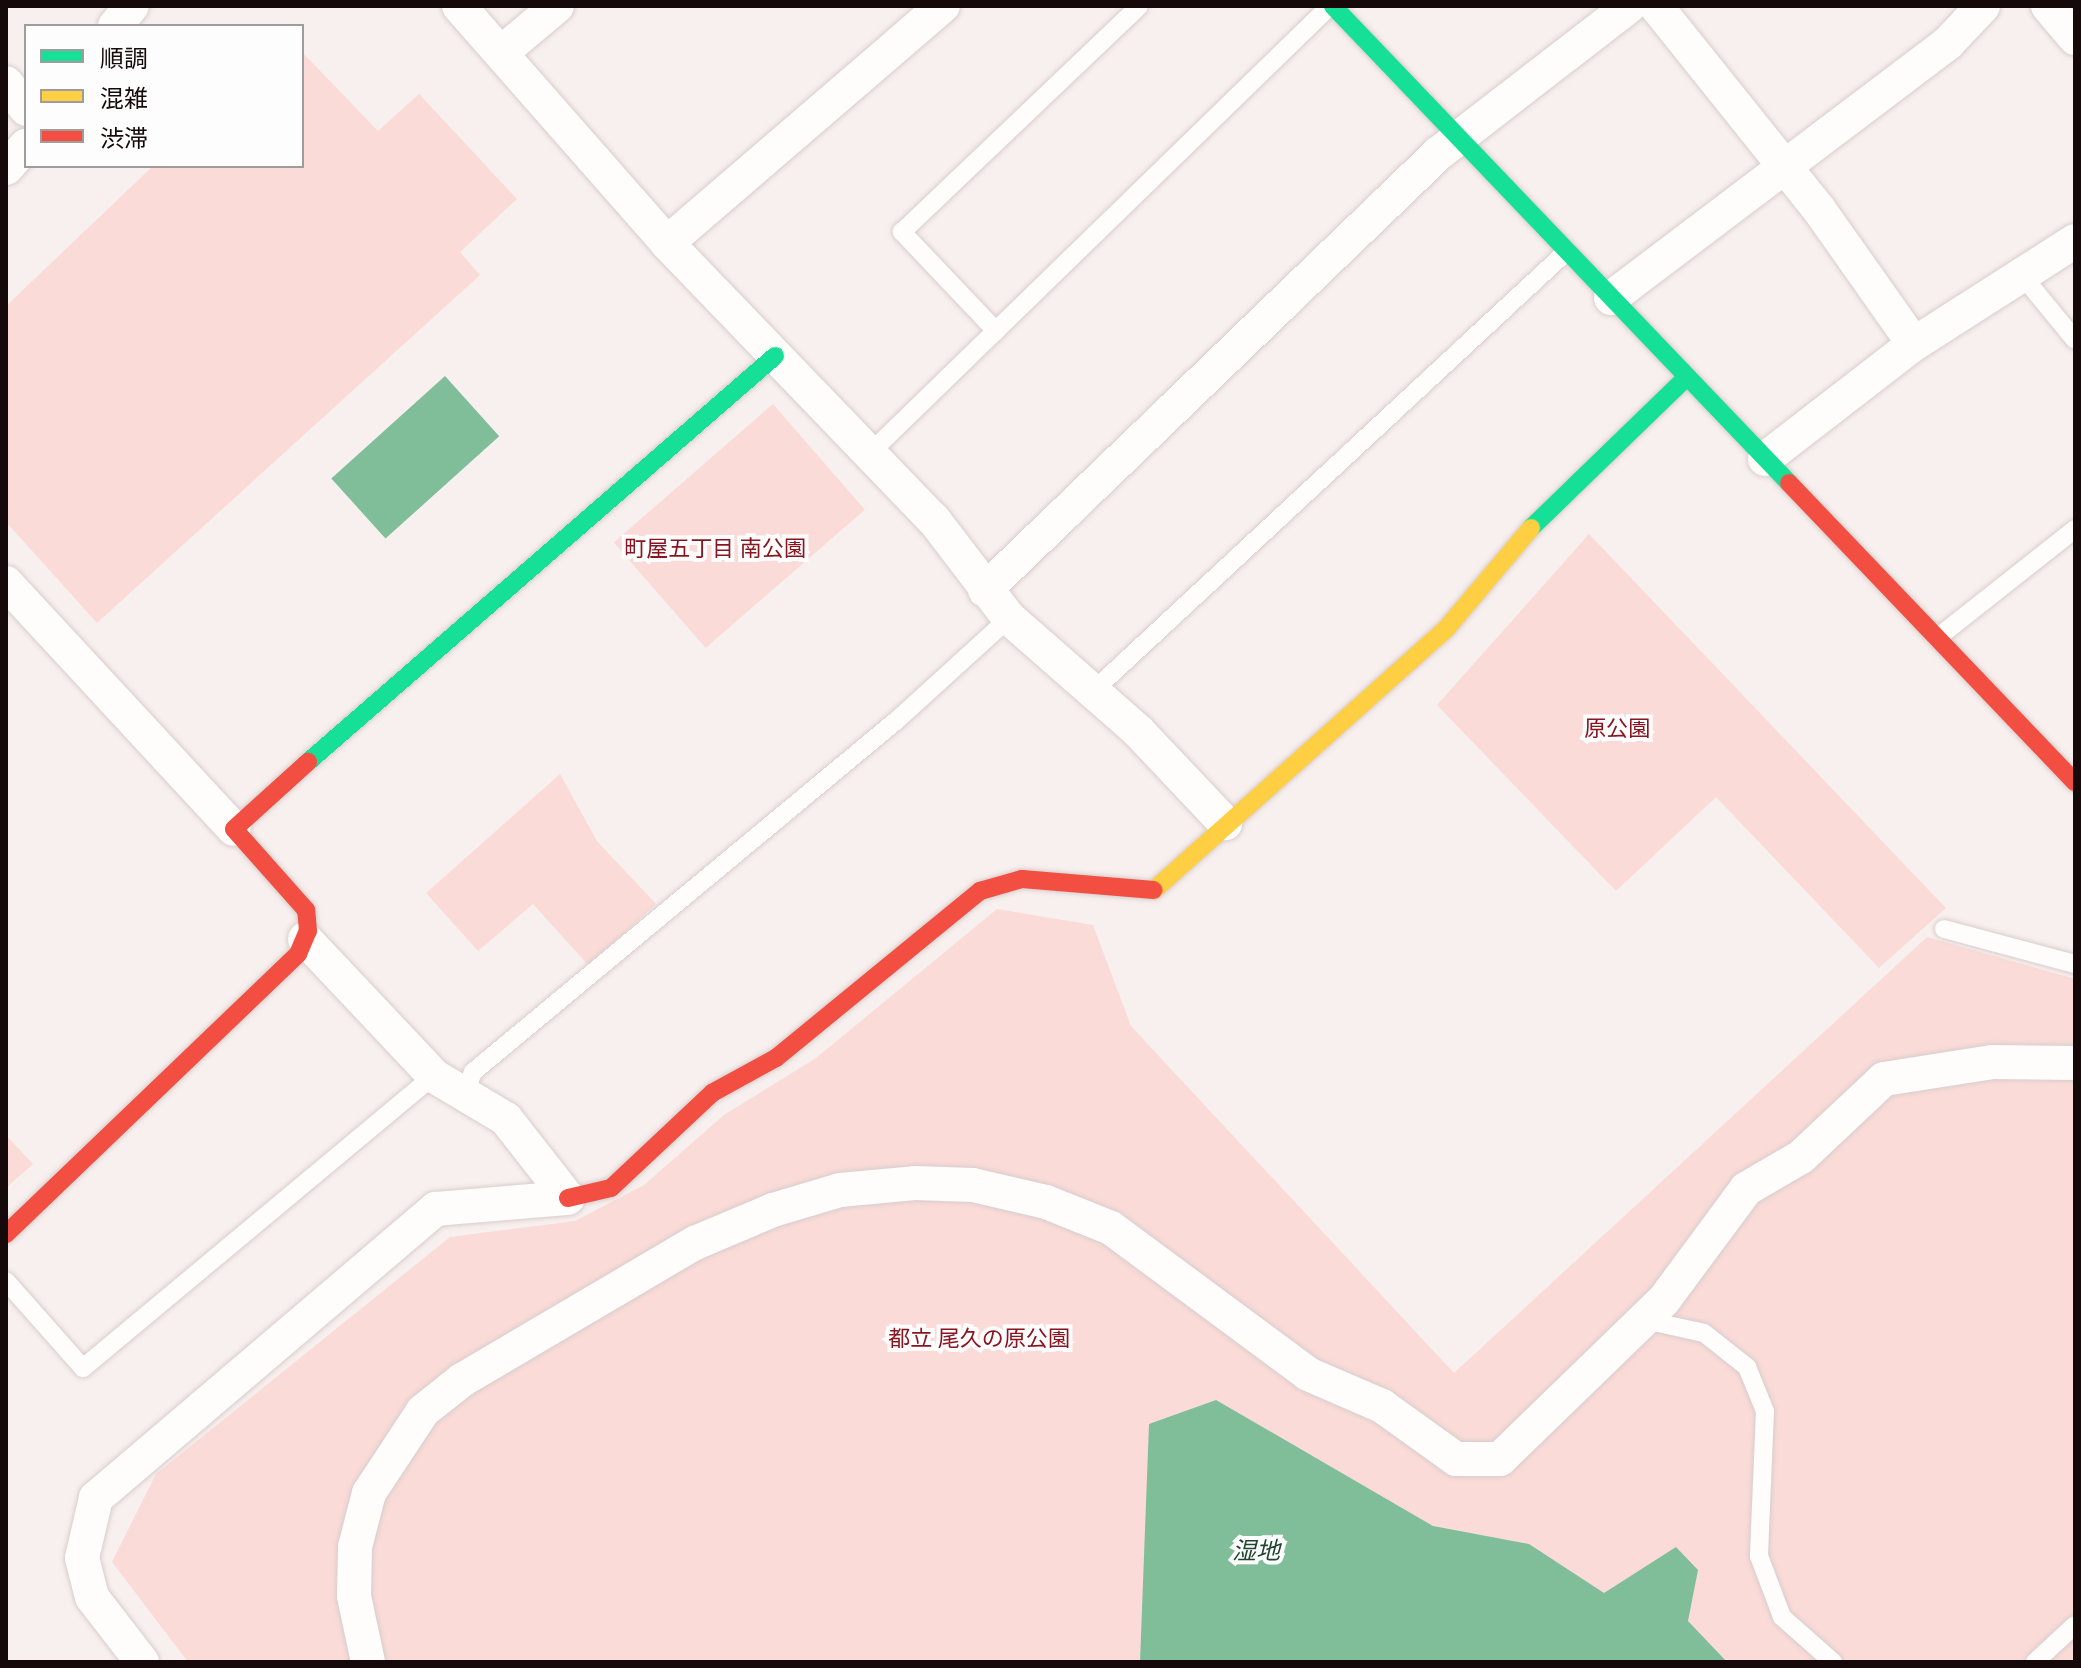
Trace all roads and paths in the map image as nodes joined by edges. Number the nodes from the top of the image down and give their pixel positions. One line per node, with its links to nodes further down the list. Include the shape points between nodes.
1 (132, 6): 11 (street)
2 (459, 6): 13 (street)
3 (557, 6): 13 (street)
4 (943, 6): 21 (street)
5 (1139, 6): 25 (lane, via 902,232)
6 (1332, 6): 16 (street); 25 (lane)
7 (1629, 6): 16 (street)
8 (1656, 6): 18 (street)
9 (1983, 6): 18 (street, via 1948,43)
10 (2048, 6): 12 (street)
11 (117, 24)
12 (2075, 38)
13 (501, 53): 21 (street)
14 (6, 83): 15 (street)
15 (24, 106)
16 (1458, 137): 22 (street); 34 (street)
17 (24, 148): 19 (street)
18 (1786, 166): 24 (street); 27 (street)
19 (6, 168)
20 (2075, 241): 23 (street)
21 (667, 243): 28 (street)
22 (1567, 251): 24 (street); 37 (lane)
23 (2021, 274): 26 (lane); 27 (street)
24 (1611, 298): 29 (street)
25 (996, 331): 30 (lane)
26 (2075, 340)
27 (1914, 344): 31 (street)
28 (775, 356): 30 (street); 40 (street, via 505,584)
29 (1687, 377): 31 (street); 39 (street, via 1551,504 1446,629)
30 (870, 453): 34 (street)
31 (1765, 459): 36 (street)
32 (2075, 529): 36 (lane)
33 (6, 583): 40 (street)
34 (985, 590): 35 (street)
35 (1009, 618): 37 (street); 46 (lane, via 588,982 473,1072)
36 (1937, 638): 38 (street)
37 (1092, 692): 39 (street)
38 (2075, 782)
39 (1225, 823): 47 (street, via 1153,890 1022,879 980,891 776,1058 712,1093 611,1188)
40 (234, 829): 42 (street, via 306,910)
41 (1944, 929): 43 (lane)
42 (305, 939): 45 (street); 48 (street, via 298,954 113,1139)
43 (2075, 964)
44 (2075, 1063): 50 (street, via 1992,1062 1884,1079 1801,1157 1746,1189)
45 (434, 1076): 46 (street); 49 (lane, via 83,1368)
46 (463, 1097): 47 (street, via 506,1119)
47 (568, 1198): 52 (street, via 436,1209 96,1498 82,1558 92,1597)
48 (6, 1234)
49 (6, 1281)
50 (1645, 1320): 53 (street, via 1500,1459 1456,1459 1382,1406 1308,1374 1111,1228 1046,1202 973,1185 840,1190 695,1243 462,1380 423,1411 369,1493 355,1547 354,1596); 54 (lane, via 1704,1333 1747,1367 1765,1411 1759,1556 1782,1617)
51 (2075, 1625): 55 (lane)
52 (142, 1662)
53 (368, 1662)
54 (1833, 1662)
55 (2035, 1662)

